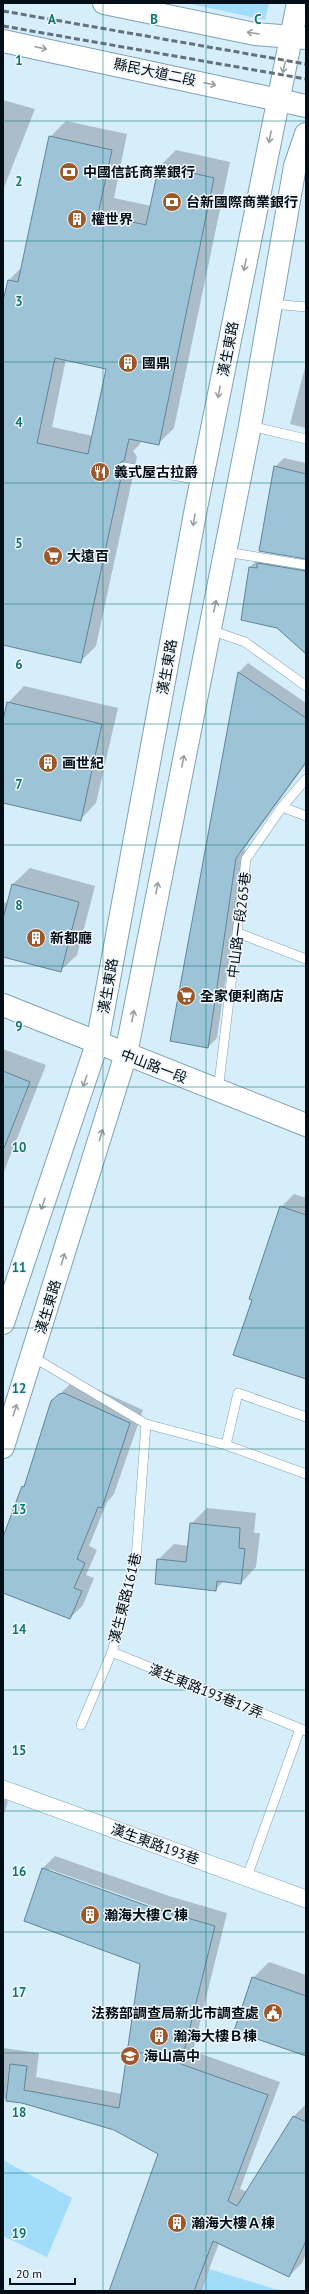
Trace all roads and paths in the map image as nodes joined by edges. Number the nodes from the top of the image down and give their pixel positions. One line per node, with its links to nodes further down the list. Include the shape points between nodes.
1 (104, 3): 3 (street, one-way to 1, via 255,34)
2 (298, 3): 3 (street, 漢生東路)
3 (299, 37): 5 (street, 漢生東路, one-way to 5)
4 (3, 41): 5 (street, 縣民大道二段, one-way to 5)
5 (277, 99): 6 (street, 縣民大道二段); 13 (street, 漢生東路, one-way to 13)
6 (306, 106)
7 (306, 134): 8 (street, 漢生東路, via 295,166)
8 (272, 304): 9 (lane); 10 (street, 漢生東路)
9 (306, 307)
10 (250, 426): 11 (lane); 14 (street, 漢生東路)
11 (306, 439)
12 (123, 467): 13 (lane)
13 (202, 480): 24 (street, 漢生東路, one-way to 24)
14 (226, 552): 15 (lane); 16 (street, 漢生東路, one-way to 14)
15 (306, 565)
16 (210, 630): 17 (lane, via 245,642); 25 (street, 漢生東路, one-way to 16)
17 (306, 686)
18 (306, 779): 19 (lane, 中山路一段265巷)
19 (282, 807): 20 (lane); 21 (lane, 中山路一段265巷, via 246,859)
20 (306, 816)
21 (238, 933): 22 (lane); 26 (lane, 中山路一段265巷)
22 (306, 959)
23 (3, 1006): 24 (street, 中山路一段)
24 (97, 1044): 25 (street, 中山路一段); 28 (street, 漢生東路, one-way to 28)
25 (126, 1054): 26 (street, 中山路一段); 29 (street, 漢生東路, one-way to 25)
26 (218, 1091): 27 (street, 中山路一段)
27 (306, 1126)
28 (3, 1323)
29 (33, 1357): 31 (lane); 33 (street, 漢生東路, one-way to 29)
30 (306, 1417): 32 (lane, via 238,1393)
31 (146, 1424): 32 (lane); 35 (lane, 漢生東路161巷, via 136,1559)
32 (226, 1445): 34 (lane)
33 (3, 1447)
34 (306, 1474)
35 (112, 1652): 36 (lane, 漢生東路161巷); 37 (lane, 漢生東路193巷17弄)
36 (81, 1725)
37 (303, 1730): 39 (lane, 漢生東路193巷17弄)
38 (3, 1789): 39 (street, 漢生東路193巷)
39 (247, 1877): 40 (street, 漢生東路193巷)
40 (306, 1899)

